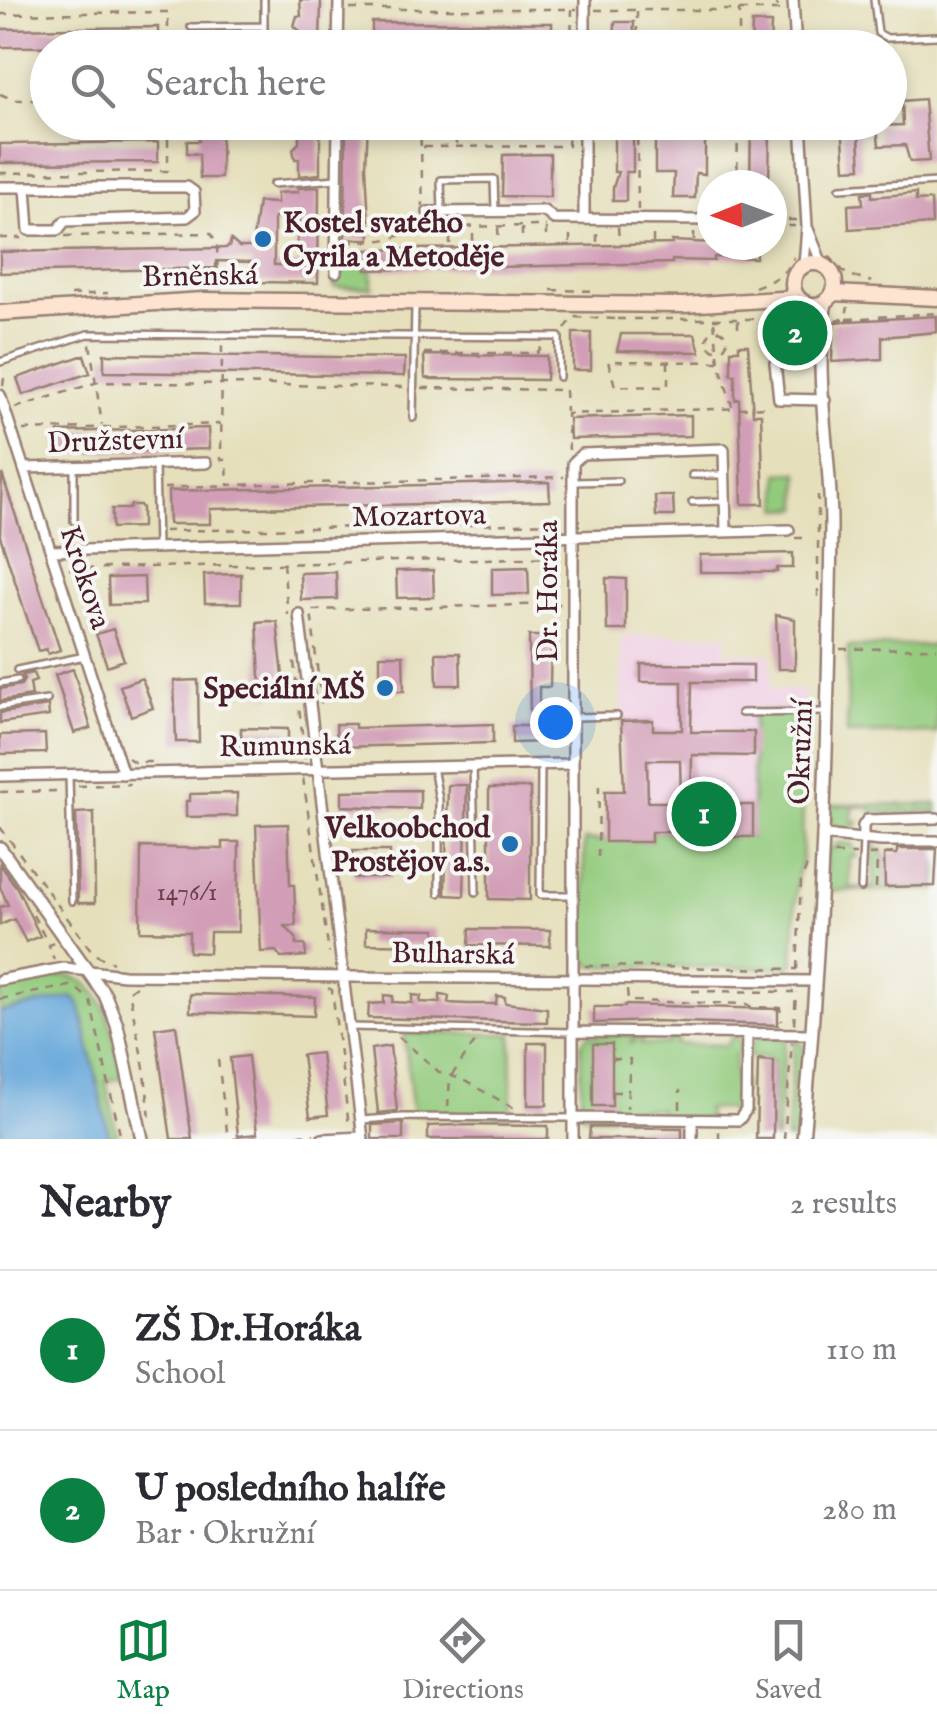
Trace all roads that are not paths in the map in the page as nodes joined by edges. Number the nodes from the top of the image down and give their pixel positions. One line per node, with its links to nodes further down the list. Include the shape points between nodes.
1 (264, 0): 6 (lane)
2 (793, 0): 9 (street)
3 (874, 0): 10 (lane)
4 (338, 4): 8 (street)
5 (191, 26): 6 (lane)
6 (264, 26): 7 (lane)
7 (264, 30)
8 (338, 30)
9 (795, 30)
10 (878, 30)
11 (937, 36): 12 (lane)
12 (907, 37)
13 (338, 140): 16 (street)
14 (584, 140): 25 (street)
15 (801, 140): 27 (street, via 802,226)
16 (337, 179): 18 (lane); 30 (street)
17 (937, 182): 21 (lane)
18 (273, 184)
19 (26, 187): 19 (street, via 187,187 194,192 195,211 187,217 65,221 58,230 30,230); 20 (street)
20 (0, 188)
21 (840, 188)
22 (428, 212): 23 (street)
23 (442, 212): 24 (street); 24 (lane, via 441,180 494,179)
24 (495, 212): 25 (street)
25 (584, 220): 26 (street)
26 (697, 220)
27 (810, 247): 28 (street); 29 (street)
28 (822, 264): 29 (main road); 32 (main road, via 831,271)
29 (804, 266): 31 (main road)
30 (336, 272)
31 (793, 280): 33 (main road, Brněnská); 35 (main road)
32 (832, 292): 34 (main road); 35 (main road); 41 (street, Okružní)
33 (754, 293): 35 (main road, Brněnská); 36 (main road, Brněnská, via 727,304)
34 (937, 298)
35 (802, 301): 41 (street, Okružní)
36 (415, 302): 37 (main road, Brněnská, via 202,300); 38 (lane)
37 (0, 313)
38 (414, 336): 39 (lane, via 88,334); 42 (lane, via 559,337); 45 (lane)
39 (0, 362)
40 (775, 363): 44 (street, via 779,400)
41 (822, 368): 44 (street, Okružní)
42 (558, 377)
43 (0, 395): 49 (street, Krokova)
44 (825, 400): 70 (street, Okružní)
45 (413, 418)
46 (206, 462): 47 (street, Družstevní)
47 (155, 464): 48 (street, Družstevní); 60 (lane)
48 (74, 466): 49 (street, Družstevní); 56 (lane)
49 (24, 468): 61 (street, Krokova)
50 (724, 474): 51 (lane); 52 (street, Dr. Horáka, via 724,449 582,454 572,461); 54 (street)
51 (692, 476)
52 (570, 480): 53 (lane); 59 (street, Dr. Horáka)
53 (618, 481)
54 (726, 501): 55 (lane); 57 (street)
55 (692, 502)
56 (74, 522)
57 (726, 531): 58 (street, Mozartova); 59 (street, Mozartova)
58 (789, 534)
59 (572, 536): 60 (street, Mozartova); 72 (street, Dr. Horáka)
60 (157, 548): 61 (street, Mozartova)
61 (51, 551): 63 (street, Krokova)
62 (299, 614): 73 (street)
63 (85, 656): 64 (lane); 78 (street, Krokova)
64 (17, 670)
65 (18, 680): 66 (lane)
66 (0, 683)
67 (47, 700): 68 (lane)
68 (0, 707)
69 (741, 712): 70 (lane)
70 (828, 712): 82 (street, Okružní)
71 (617, 716): 72 (lane)
72 (571, 717): 75 (street, Dr. Horáka)
73 (316, 764): 77 (street, Rumunská); 78 (street, Rumunská); 92 (street)
74 (541, 764): 75 (street, Rumunská); 76 (street, Rumunská); 89 (lane, via 540,895)
75 (571, 764): 89 (street, Dr. Horáka)
76 (473, 766): 77 (street, Rumunská); 88 (lane)
77 (433, 767): 87 (lane)
78 (123, 774): 79 (street, Rumunská)
79 (69, 775): 80 (street, Rumunská); 90 (lane)
80 (0, 776)
81 (937, 818): 83 (street, via 867,820)
82 (822, 836): 83 (street); 95 (street, Okružní)
83 (864, 840): 84 (street); 86 (lane)
84 (937, 841)
85 (0, 848): 91 (street, via 69,931)
86 (861, 888)
87 (440, 892)
88 (476, 892)
89 (572, 895): 93 (street, Dr. Horáka)
90 (72, 901)
91 (91, 972): 92 (street, Bulharská); 94 (street, Bulharská, via 64,968); 105 (street, via 114,1012)
92 (344, 977): 93 (street, Bulharská); 96 (street)
93 (572, 979): 95 (street, Bulharská); 97 (street, Dr. Horáka)
94 (0, 980)
95 (815, 981): 99 (street, Okružní)
96 (350, 1027): 97 (lane); 101 (street)
97 (573, 1032): 98 (street); 100 (street, Dr. Horáka)
98 (747, 1034): 99 (street); 102 (street, via 742,1118)
99 (812, 1034): 108 (street, Okružní)
100 (573, 1118): 101 (lane); 102 (street); 106 (street, Dr. Horáka)
101 (360, 1120): 104 (street)
102 (692, 1121): 107 (street)
103 (319, 1136): 104 (street)
104 (359, 1138)
105 (142, 1139)
106 (573, 1139)
107 (692, 1139)
108 (803, 1139)

